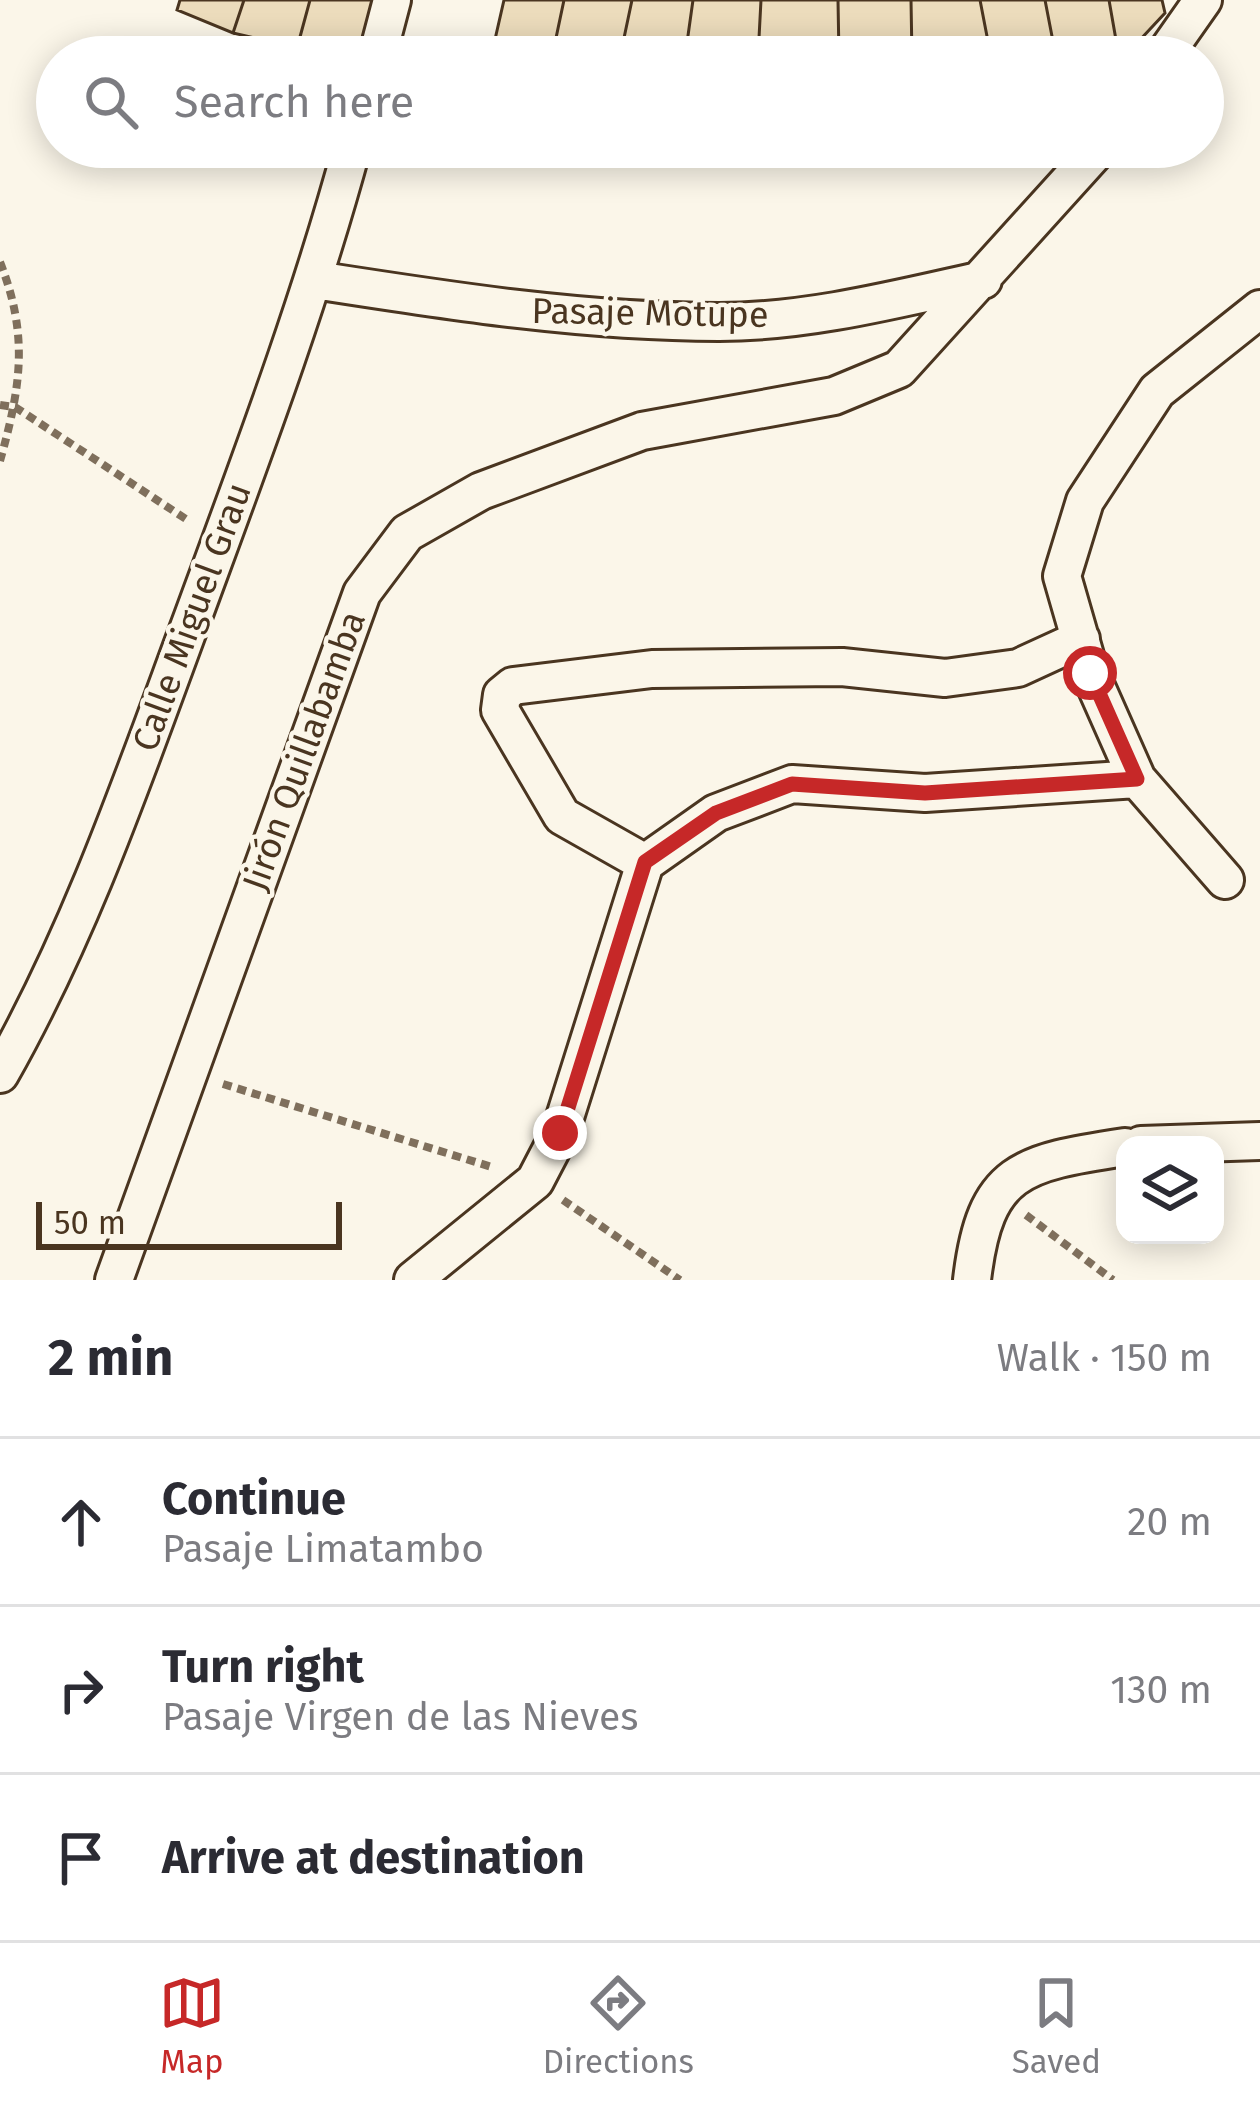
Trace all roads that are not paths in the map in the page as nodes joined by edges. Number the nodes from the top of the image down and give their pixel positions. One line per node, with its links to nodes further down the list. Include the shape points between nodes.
1 (392, 0): 3 (street)
2 (1203, 0): 4 (street)
3 (382, 36)
4 (1178, 36)
5 (346, 168): 7 (street, Calle Miguel Grau)
6 (1082, 168): 8 (street, Jirón Quillabamba)
7 (315, 280): 8 (street, Pasaje Motupe, via 514,311 722,322 850,309); 14 (street, Calle Miguel Grau, via 101,862 51,984)
8 (984, 280): 18 (street, Jirón Quillabamba, via 899,369 834,396 642,431 481,491 407,533 362,593)
9 (1260, 309): 10 (street, via 1156,391 1085,501 1062,576)
10 (1081, 639): 11 (street); 12 (street, via 1018,668 945,677 842,667 652,669 513,686 500,710 562,816)
11 (1137, 779): 12 (street, via 925,793 792,784 716,813); 13 (street)
12 (645, 862): 19 (street, via 560,1133 535,1181)
13 (1225, 880)
14 (0, 1074)
15 (1260, 1142): 16 (street)
16 (1224, 1143)
17 (1116, 1150): 20 (street, via 1027,1170 997,1192 981,1216)
18 (114, 1280)
19 (413, 1280)
20 (972, 1280)

